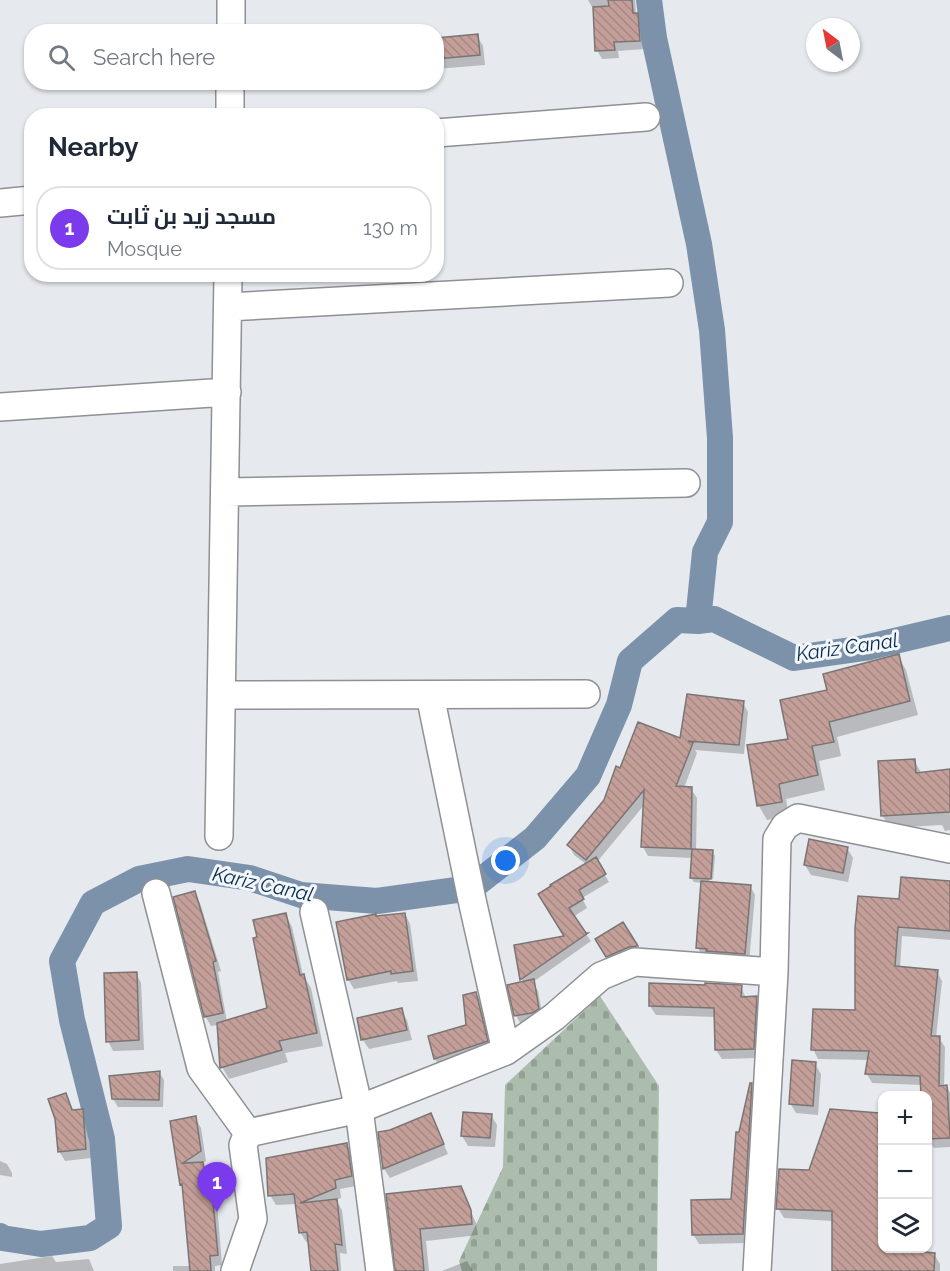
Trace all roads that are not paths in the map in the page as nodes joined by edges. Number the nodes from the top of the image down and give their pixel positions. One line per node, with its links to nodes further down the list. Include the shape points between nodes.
1 (231, 0): 2 (street)
2 (231, 24)
3 (230, 90): 4 (street)
4 (230, 108)
5 (646, 117): 6 (street)
6 (444, 132)
7 (24, 201): 8 (street)
8 (0, 203)
9 (228, 282): 11 (street)
10 (669, 283): 11 (street)
11 (228, 307): 12 (street)
12 (227, 392): 13 (street); 15 (street)
13 (0, 407)
14 (686, 483): 15 (street)
15 (226, 492): 18 (street)
16 (430, 694): 17 (street); 18 (street); 24 (street)
17 (586, 694)
18 (222, 695): 19 (street)
19 (219, 836)
20 (950, 849): 23 (street, via 798,818 785,826 777,839)
21 (156, 893): 26 (street, via 201,1068)
22 (314, 912): 25 (street)
23 (774, 972): 24 (street, via 634,962 601,976 554,1017); 29 (street)
24 (506, 1051): 25 (street)
25 (360, 1109): 26 (street); 28 (street)
26 (248, 1133): 27 (street, via 243,1145 253,1219)
27 (235, 1271)
28 (380, 1271)
29 (757, 1271)

